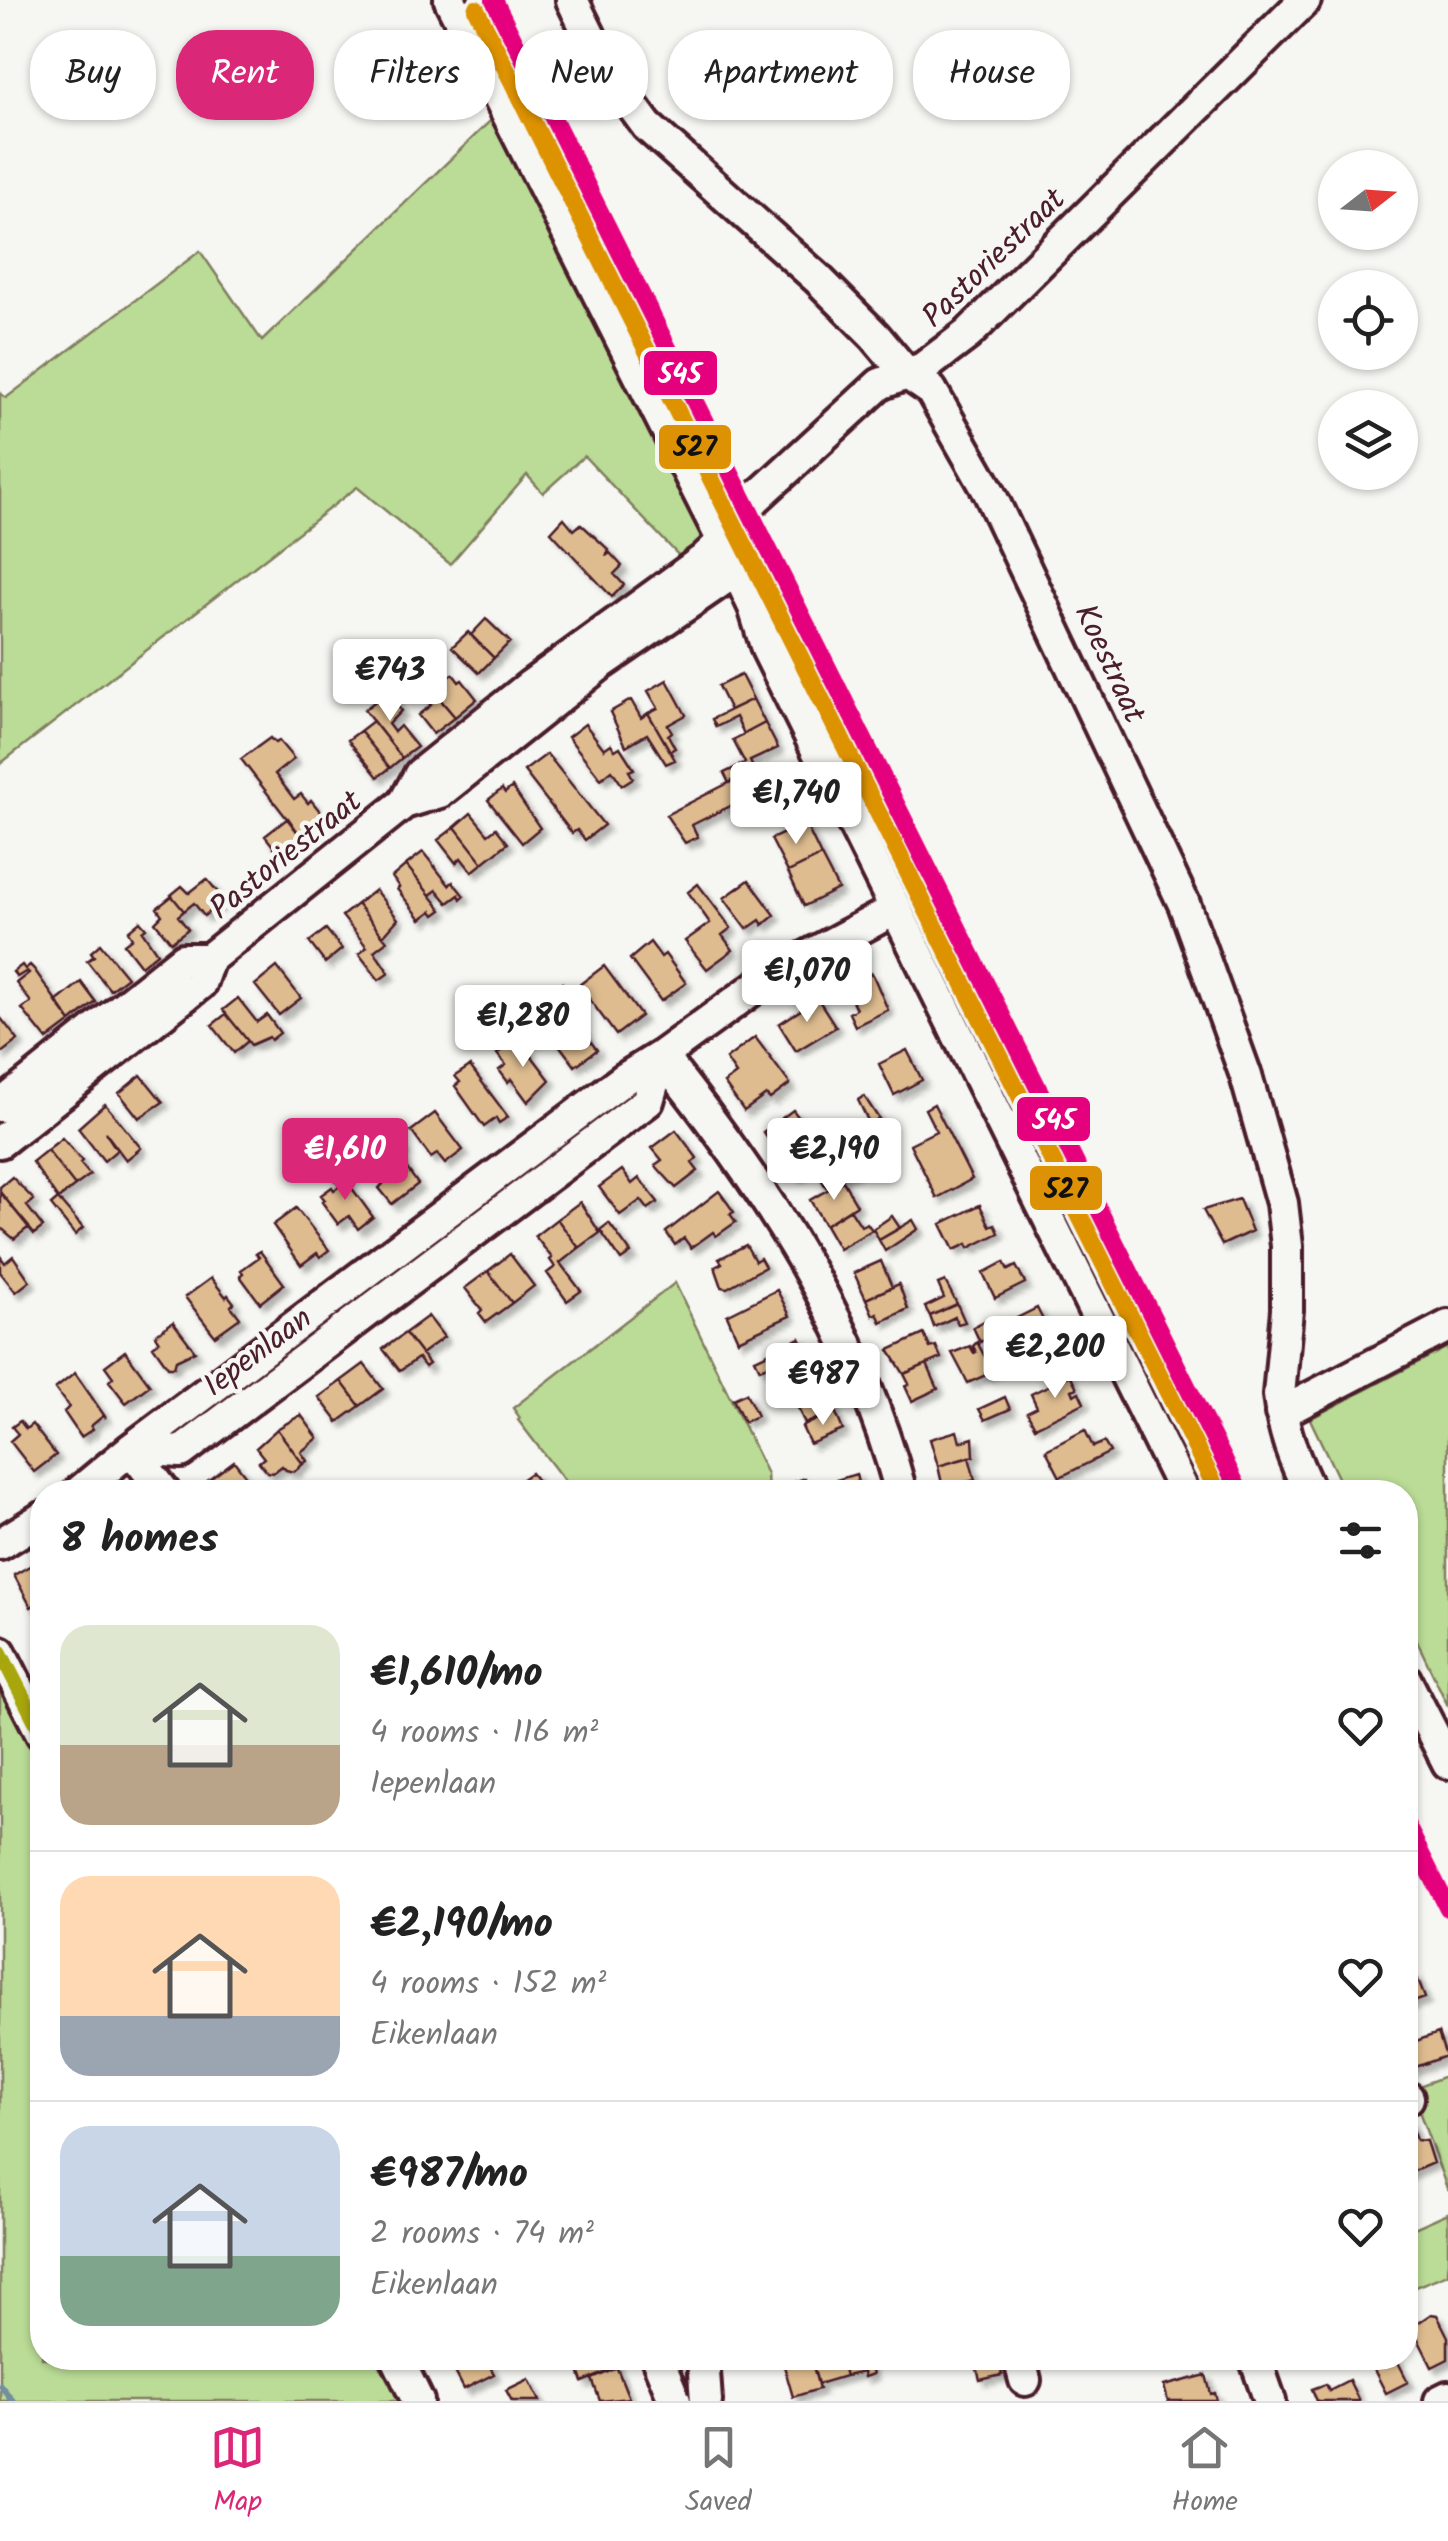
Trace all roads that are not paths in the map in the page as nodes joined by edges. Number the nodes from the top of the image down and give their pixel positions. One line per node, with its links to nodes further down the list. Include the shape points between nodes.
1 (450, 0): 5 (street)
2 (572, 0): 4 (street, Koestraat, via 608,73 648,126 838,298)
3 (1306, 0): 4 (street, Pastoriestraat, via 968,334)
4 (906, 373): 5 (street, Pastoriestraat, via 880,384 775,480); 15 (street, Koestraat, via 931,390 988,492 1184,904 1210,973 1282,1202 1288,1278)
5 (723, 541): 6 (street); 7 (street, Pastoriestraat)
6 (736, 570): 7 (street, Pastoriestraat); 8 (street, via 766,649)
7 (630, 628): 10 (street, Pastoriestraat, via 540,696 440,792 404,803 208,959 200,984)
8 (896, 909): 9 (street, Iepenlaan, via 772,976); 20 (street)
9 (661, 1056): 12 (street, Iepenlaan); 13 (street, Iepenlaan, via 648,1101); 19 (street, via 740,1158 814,1274 864,1383)
10 (19, 1103): 11 (street, Pastoriestraat)
11 (0, 1142)
12 (396, 1250): 13 (street); 16 (street, Iepenlaan)
13 (415, 1276): 16 (street, Iepenlaan, via 180,1452)
14 (1448, 1326): 15 (street)
15 (1281, 1413): 21 (street, Koestraat)
16 (131, 1449): 17 (street, Iepenlaan); 18 (street)
17 (94, 1480)
18 (155, 1480)
19 (896, 1480)
20 (1178, 1480)
21 (1305, 1480)
22 (30, 1525): 23 (street)
23 (0, 1544)
24 (4, 1674): 26 (street)
25 (1418, 1703): 27 (street)
26 (30, 1715)
27 (1448, 1762)
28 (402, 2370): 33 (street)
29 (662, 2370): 34 (street)
30 (704, 2370): 35 (street)
31 (1260, 2370): 36 (street)
32 (1448, 2397): 37 (street)
33 (418, 2401)
34 (675, 2401)
35 (706, 2401)
36 (1270, 2401)
37 (1440, 2401)

